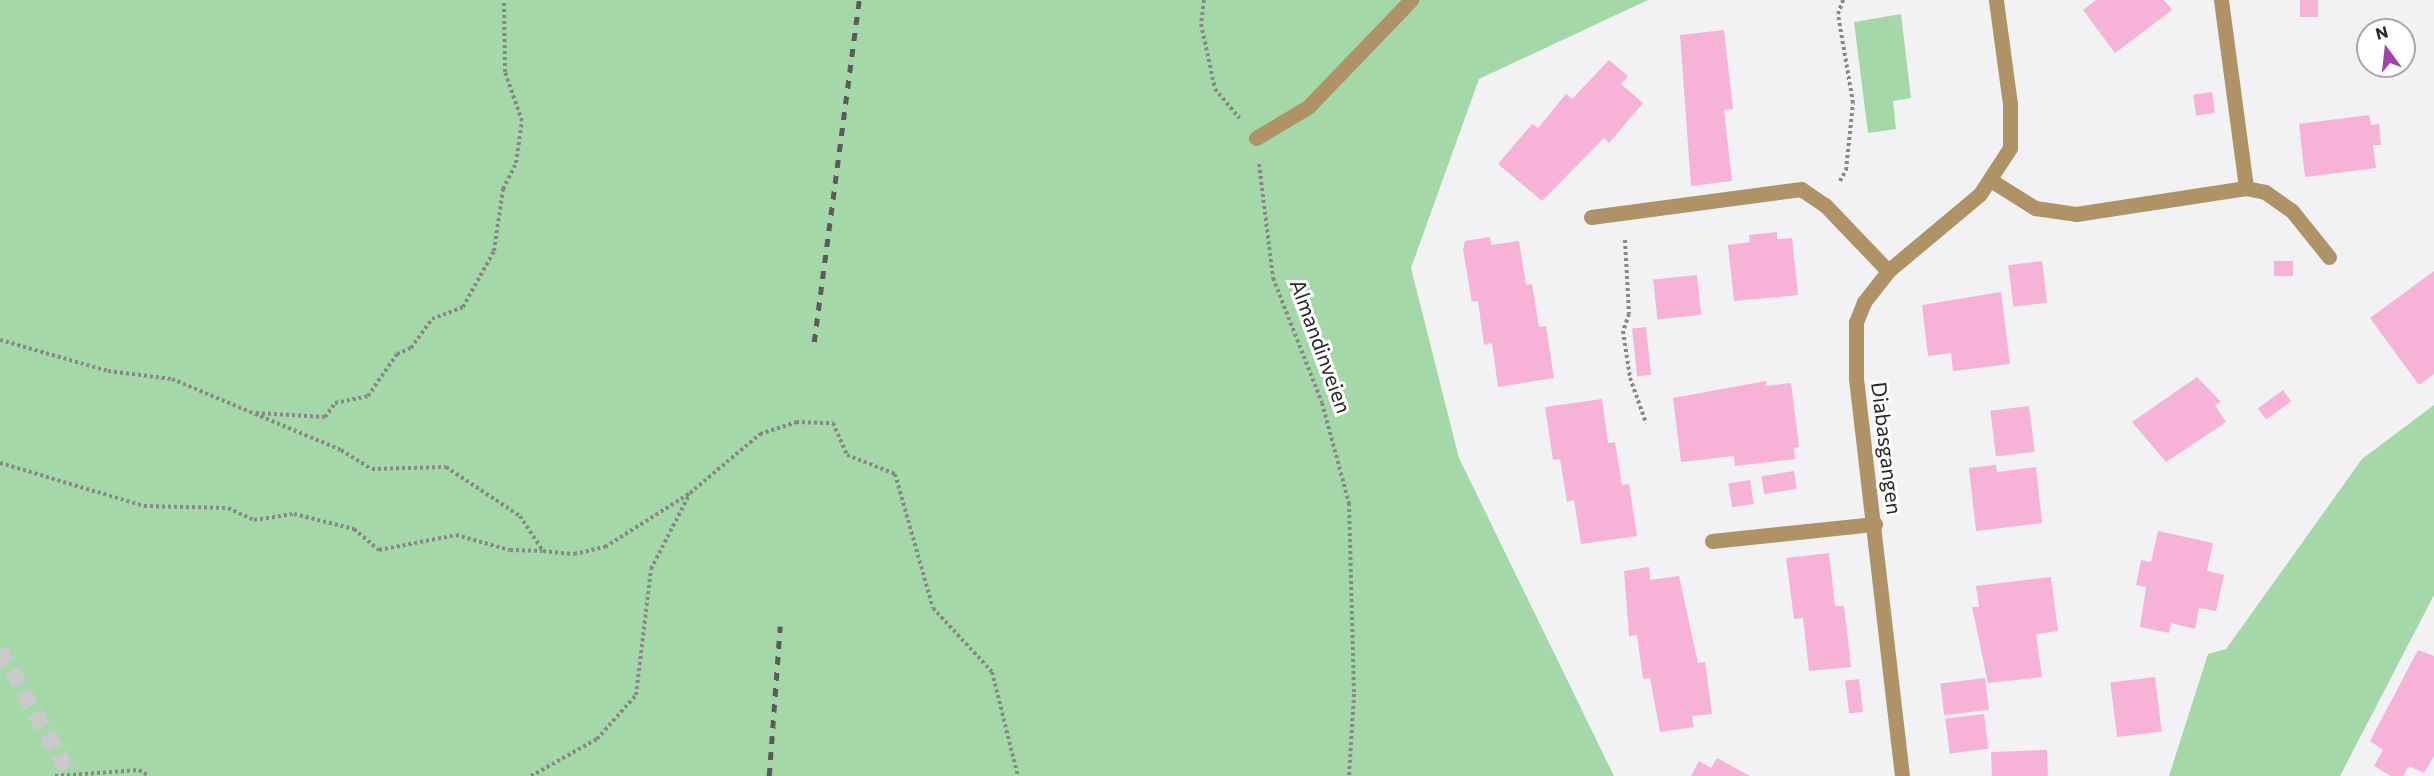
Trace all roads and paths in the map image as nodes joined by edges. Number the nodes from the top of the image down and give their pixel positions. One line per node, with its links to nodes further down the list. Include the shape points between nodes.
1 (504, 0): 16 (path, via 505,72 522,121 516,163 503,189 494,251 463,307 432,319 411,348 397,354 368,396 335,403 325,417)
2 (1204, 0): 7 (path, via 1201,24 1215,89)
3 (1410, 0): 7 (street, via 1308,107)
4 (1843, 0): 10 (path, via 1838,14 1853,103 1846,171)
5 (1996, 0): 8 (street, via 2012,130 2010,148)
6 (2221, 0): 9 (street)
7 (1256, 138): 27 (path, Almandinveien, via 1273,278 1322,403 1349,503 1354,694)
8 (1992, 181): 9 (street, via 2035,208 2076,214); 14 (street, Diabasgangen)
9 (2246, 188): 13 (street, via 2278,198)
10 (1825, 205): 11 (street, via 1801,189 1784,189); 14 (street)
11 (1624, 212): 12 (street); 17 (path, via 1629,314 1623,331 1630,378)
12 (1590, 217)
13 (2329, 257)
14 (1888, 271): 20 (street, Diabasgangen, via 1864,302 1855,347)
15 (0, 340): 16 (path, via 108,371 172,379)
16 (251, 413): 22 (path, via 341,450 372,469 446,467 520,516)
17 (1646, 423)
18 (0, 463): 22 (path, via 144,506 228,508 254,520 294,514 354,529 379,550 456,535 510,550)
19 (690, 493): 22 (path, via 605,547 574,554); 25 (path, via 651,569 636,695 597,739); 26 (path, via 760,434 796,422 833,423 847,455 895,474 933,608 992,672)
20 (1875, 524): 21 (street); 28 (street, Diabasgangen)
21 (1712, 541)
22 (543, 551)
23 (55, 776): 24 (path, via 139,770)
24 (149, 776)
25 (531, 776)
26 (1018, 776)
27 (1349, 776)
28 (1902, 776)

